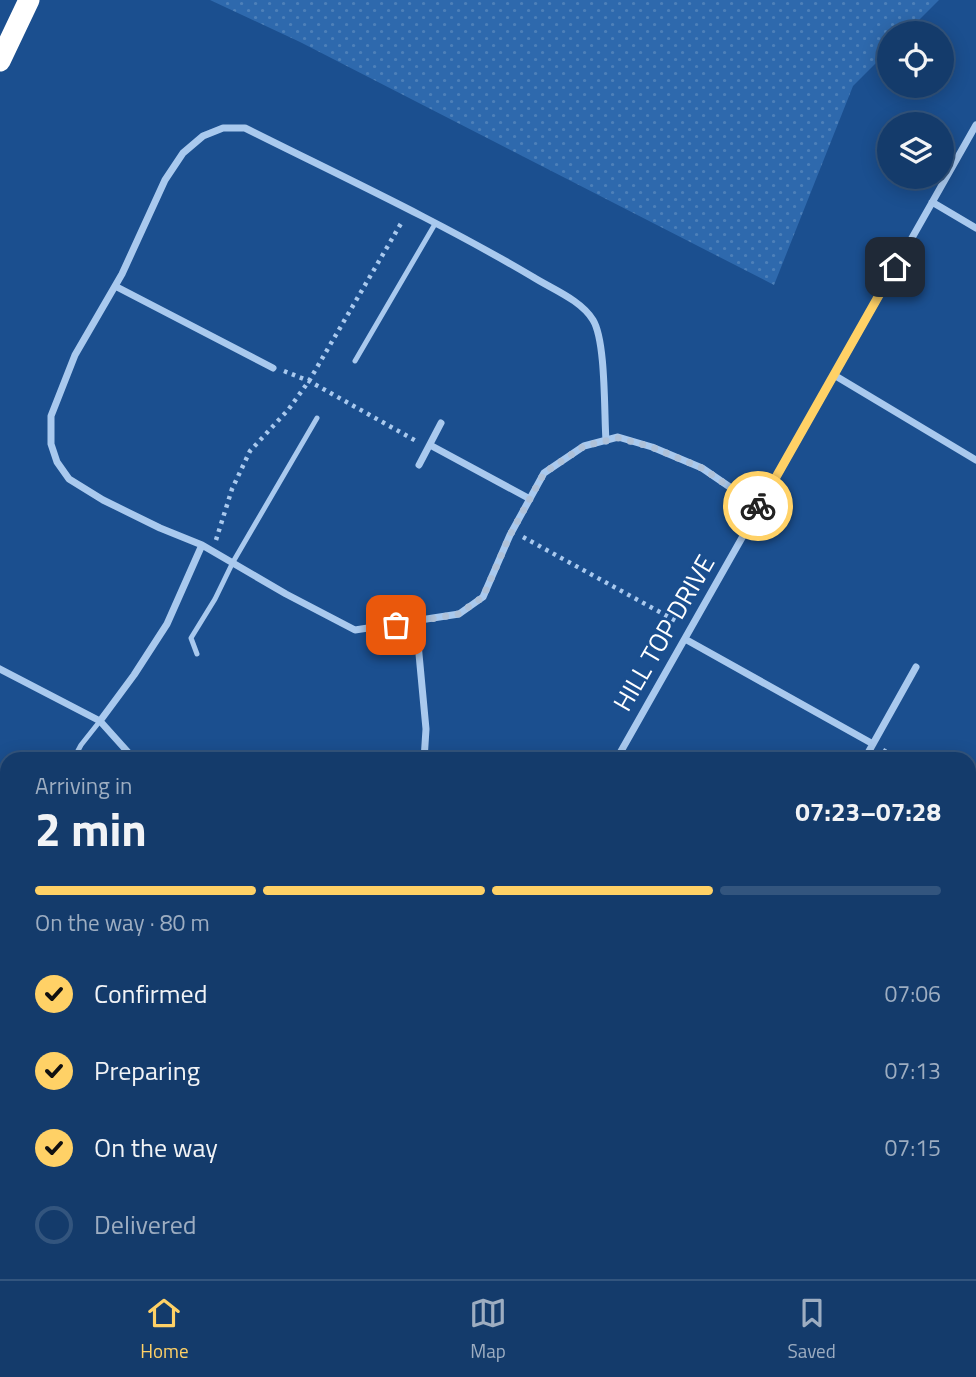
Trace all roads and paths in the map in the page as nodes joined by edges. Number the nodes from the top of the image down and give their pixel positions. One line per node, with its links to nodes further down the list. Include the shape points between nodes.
1 (29, 0): 2 (highway)
2 (0, 61)
3 (976, 125): 4 (street, HILL TOP DRIVE)
4 (932, 202): 7 (street); 11 (street, HILL TOP DRIVE)
5 (409, 211): 6 (street); 8 (street, via 245,128 223,128 203,136 183,153 165,180); 12 (path)
6 (435, 224): 9 (lane); 15 (street, via 578,304 593,319 601,356)
7 (976, 228)
8 (115, 286): 10 (street); 22 (street, via 75,355 51,416 51,444 57,463 69,480 103,500)
9 (355, 361)
10 (274, 368): 12 (path)
11 (834, 374): 17 (street); 20 (street, HILL TOP DRIVE)
12 (309, 381): 16 (path); 23 (path, via 250,451 232,489)
13 (317, 418): 24 (lane)
14 (442, 423): 16 (street)
15 (606, 441): 19 (street, via 584,446 544,473); 20 (street, via 618,438 652,447 702,468)
16 (429, 446): 18 (street); 19 (street)
17 (976, 460)
18 (419, 465)
19 (530, 499): 21 (street)
20 (759, 507): 26 (street, HILL TOP DRIVE)
21 (512, 531): 25 (street, via 483,597 458,614); 26 (path)
22 (202, 545): 23 (street); 31 (street, via 167,624)
23 (213, 551): 24 (street)
24 (233, 562): 25 (street, via 355,630); 28 (lane, via 191,638)
25 (416, 622): 35 (street)
26 (691, 629): 27 (street, HILL TOP DRIVE)
27 (685, 639): 32 (street); 36 (street, HILL TOP DRIVE)
28 (197, 654)
29 (916, 667): 32 (street)
30 (0, 668): 31 (street)
31 (100, 721): 33 (lane); 34 (street)
32 (873, 744): 37 (street)
33 (77, 752)
34 (128, 752)
35 (425, 752)
36 (621, 752)
37 (868, 752)

